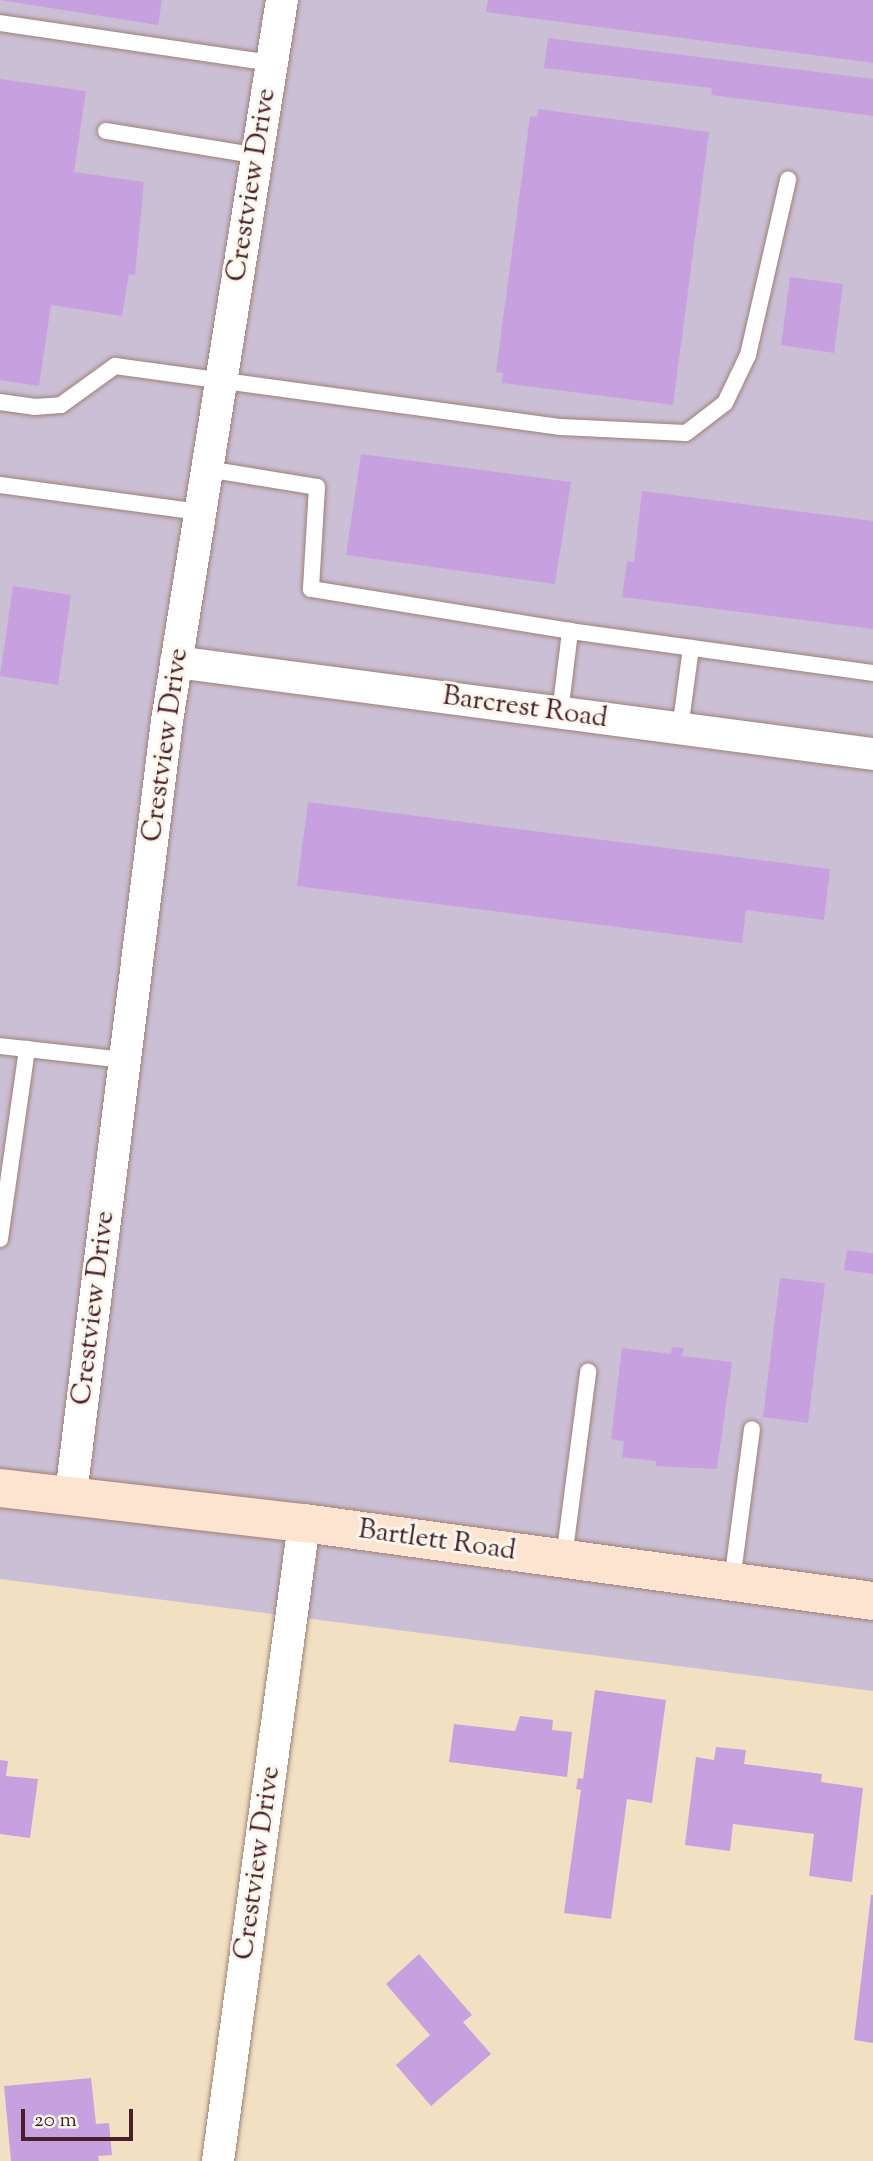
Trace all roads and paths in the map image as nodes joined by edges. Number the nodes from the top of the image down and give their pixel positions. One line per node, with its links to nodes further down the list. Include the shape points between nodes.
1 (282, 0): 3 (street, Crestview Drive)
2 (0, 23): 3 (lane)
3 (271, 63): 5 (street, Crestview Drive)
4 (106, 131): 5 (lane)
5 (258, 156): 7 (street, Crestview Drive)
6 (788, 180): 7 (lane, via 748,355 725,403 686,433 561,427)
7 (222, 380): 8 (lane, via 115,366 61,405 34,407); 9 (street, Crestview Drive)
8 (0, 401)
9 (207, 469): 11 (street, Crestview Drive); 12 (lane, via 317,487 311,589)
10 (0, 485): 11 (lane)
11 (201, 512): 14 (street, Crestview Drive)
12 (570, 631): 13 (lane); 16 (lane)
13 (691, 648): 15 (lane); 17 (lane)
14 (176, 662): 16 (street, Barcrest Road); 21 (street, Crestview Drive)
15 (873, 673)
16 (560, 713): 17 (street, Barcrest Road)
17 (680, 729): 18 (street, Barcrest Road)
18 (873, 754)
19 (0, 1046): 20 (lane)
20 (27, 1049): 21 (lane); 22 (lane)
21 (125, 1060): 26 (street, Crestview Drive)
22 (0, 1239)
23 (588, 1372): 28 (lane)
24 (752, 1429): 29 (lane)
25 (0, 1488): 26 (main road, Bartlett Road)
26 (71, 1494): 27 (main road, Bartlett Road)
27 (304, 1523): 28 (main road, Bartlett Road); 31 (street, Crestview Drive)
28 (564, 1558): 29 (main road, Bartlett Road)
29 (732, 1581): 30 (main road, Bartlett Road)
30 (873, 1601)
31 (218, 2161)

